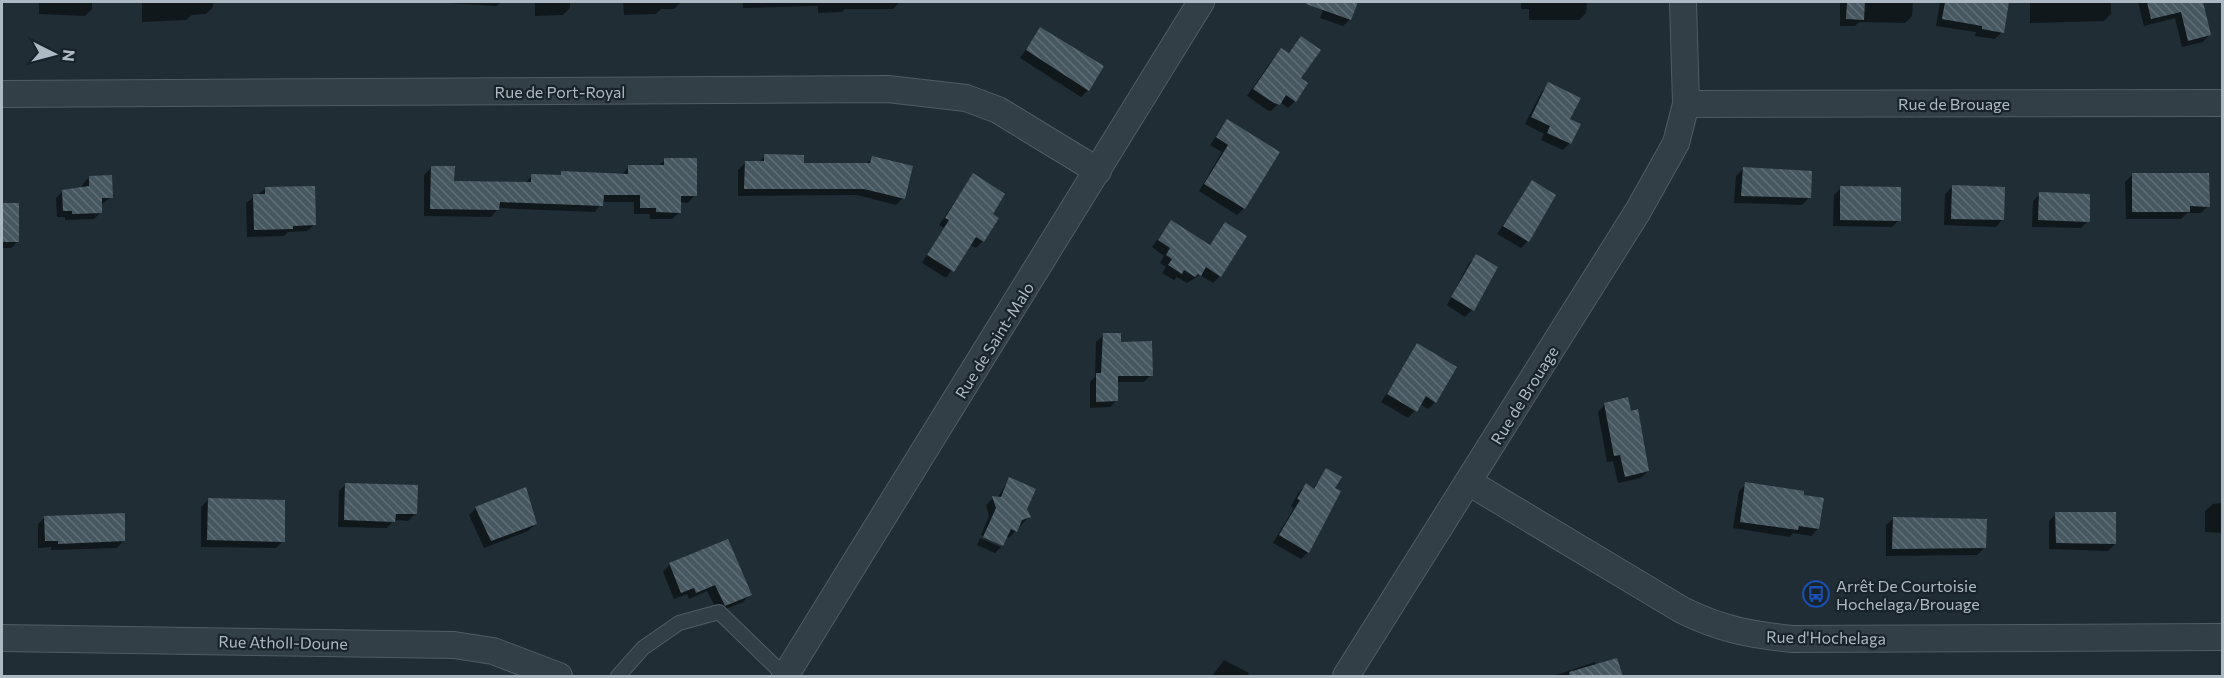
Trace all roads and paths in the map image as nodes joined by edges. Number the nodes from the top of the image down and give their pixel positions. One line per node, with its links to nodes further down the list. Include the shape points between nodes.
1 (1201, 2): 6 (street, Rue de Saint-Malo)
2 (1683, 2): 5 (street, Rue de Brouage)
3 (2, 94): 6 (street, Rue de Port-Royal, via 888,89 966,98 998,110)
4 (2223, 103): 5 (street, Rue de Brouage)
5 (1686, 104): 7 (street, Rue de Brouage, via 1676,142 1638,211)
6 (1098, 171): 12 (street, Rue de Saint-Malo)
7 (1470, 483): 8 (street, Rue d'Hochelaga, via 1682,610 1713,625 1754,636); 13 (street, Rue de Brouage)
8 (2223, 637)
9 (2, 638): 10 (street, Rue Atholl-Doune, via 454,645 493,651)
10 (559, 676)
11 (618, 676): 12 (lane, via 643,648 679,623 719,612)
12 (785, 676)
13 (1346, 676)

